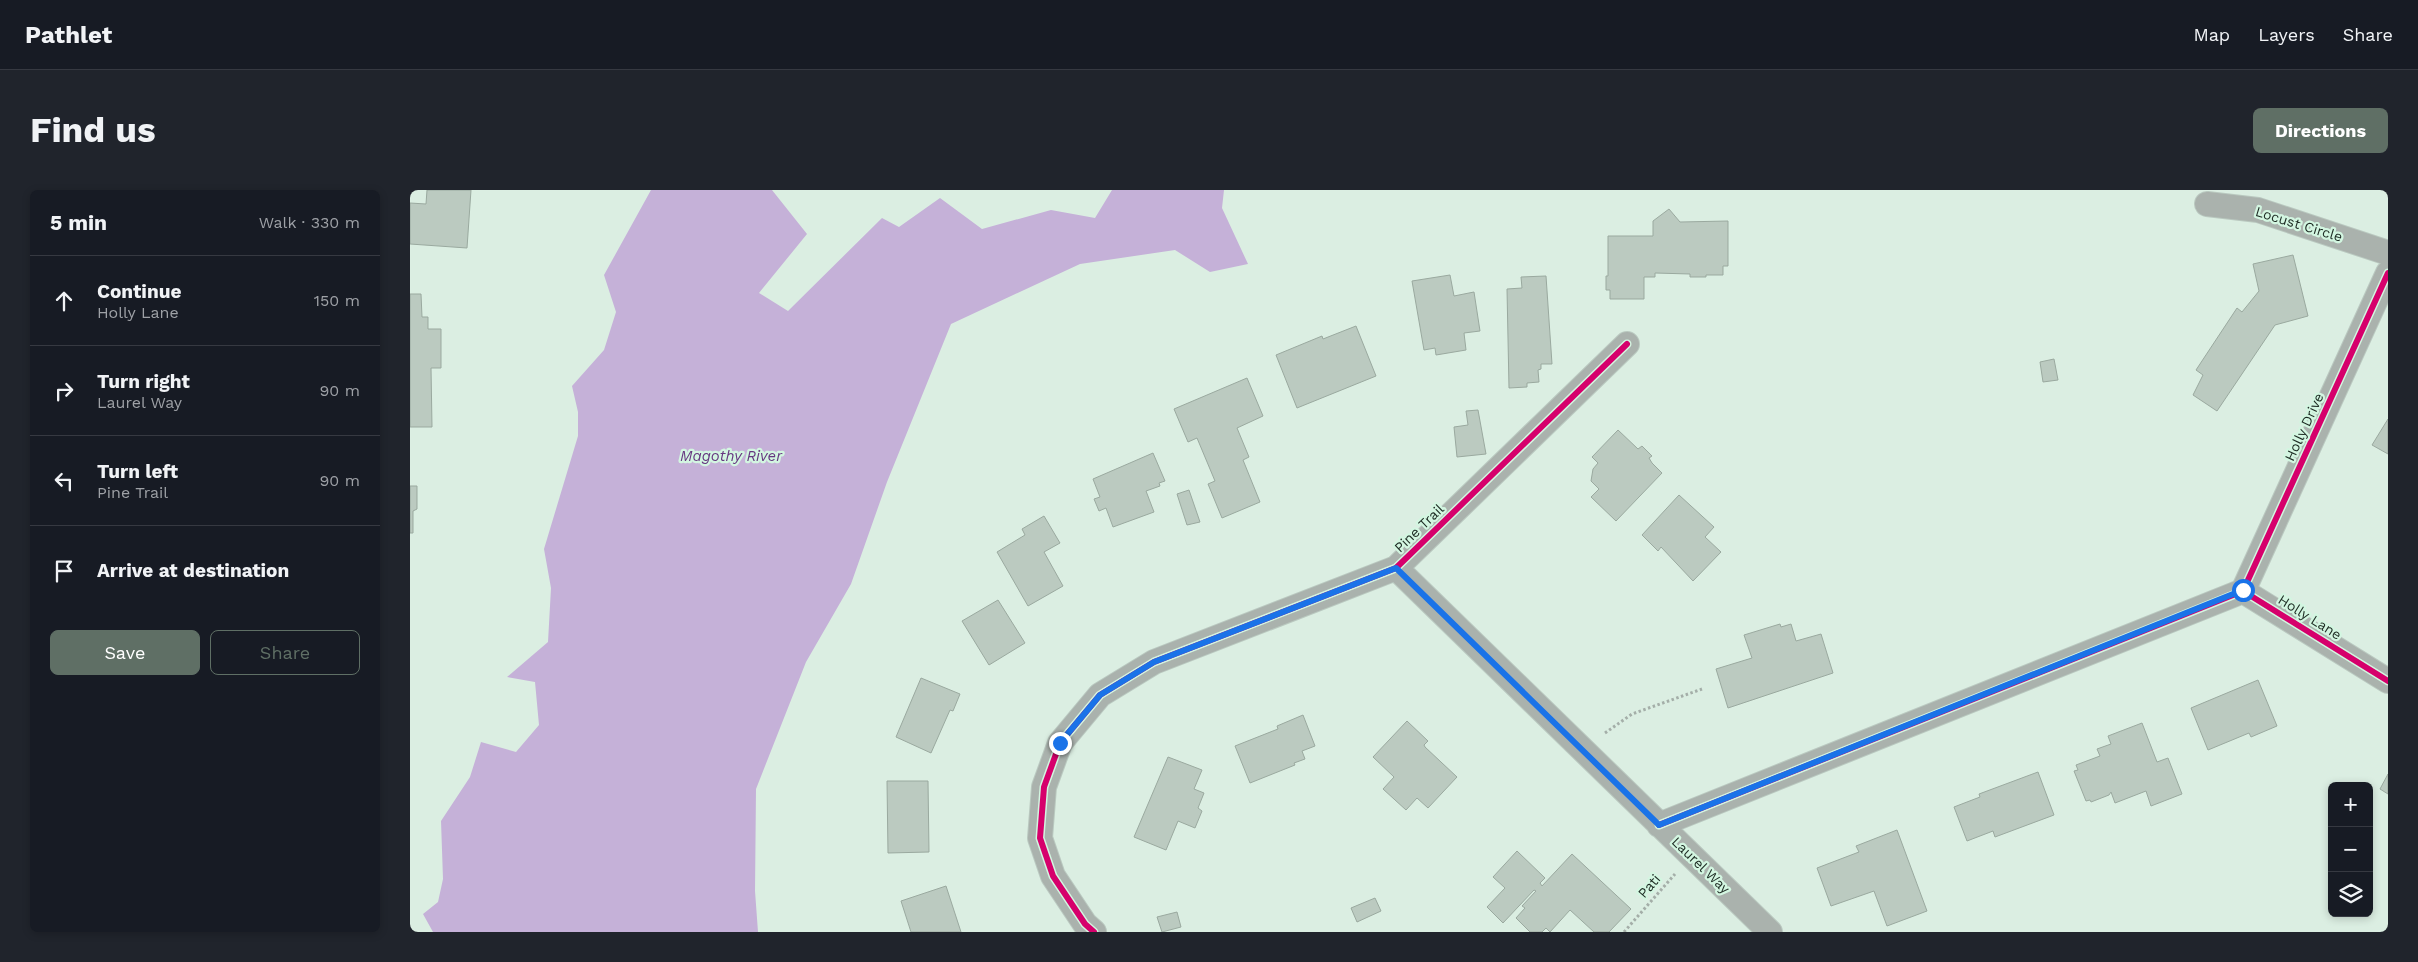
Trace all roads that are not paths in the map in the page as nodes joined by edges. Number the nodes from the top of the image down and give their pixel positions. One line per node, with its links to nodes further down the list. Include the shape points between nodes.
1 (2207, 204): 2 (street, Locust Circle, via 2258,210)
2 (2388, 253)
3 (2388, 273): 6 (street, Holly Drive)
4 (1627, 344): 5 (street, Pine Trail)
5 (1396, 568): 8 (street, Laurel Way); 9 (street, Pine Trail, via 1154,662 1100,695 1060,743 1044,787 1040,838 1053,876 1085,924)
6 (2243, 590): 7 (street, Holly Lane); 8 (street)
7 (2388, 681)
8 (1659, 825): 10 (street, Laurel Way)
9 (1094, 932)
10 (1770, 932)

